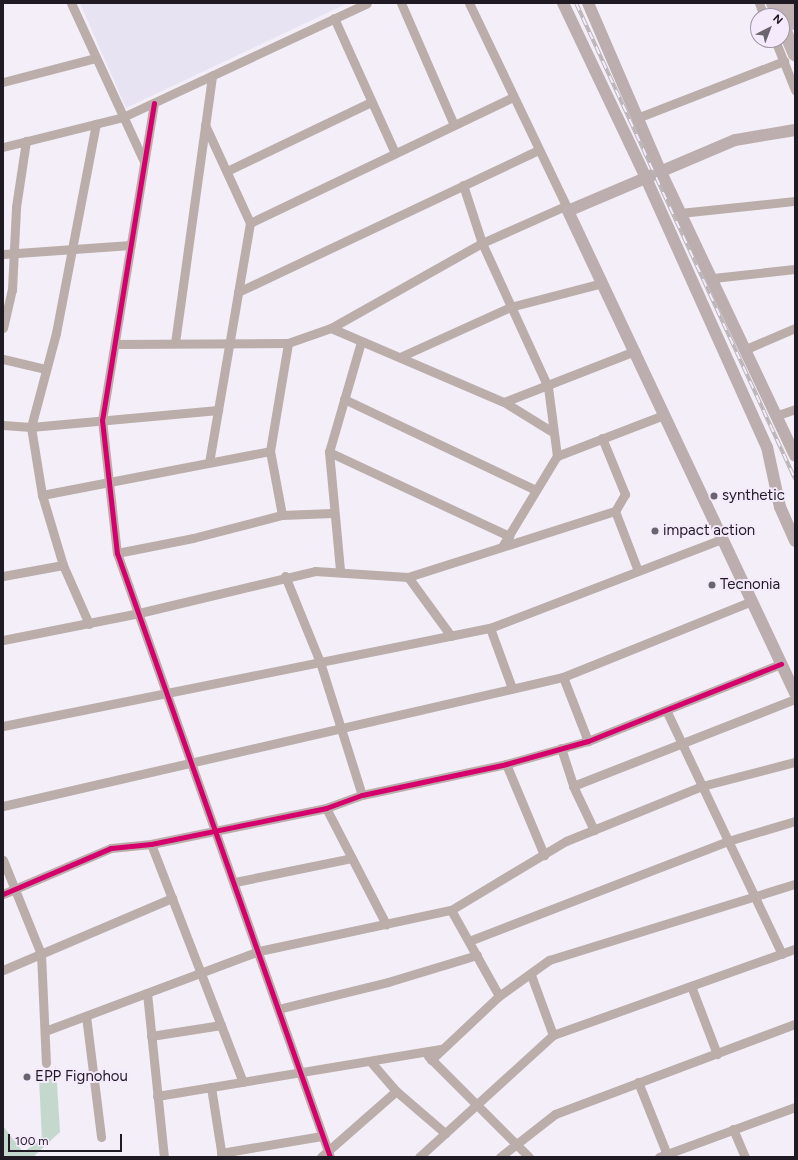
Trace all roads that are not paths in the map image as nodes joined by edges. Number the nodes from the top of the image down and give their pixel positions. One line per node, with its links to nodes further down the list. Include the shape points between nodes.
1 (71, 3): 12 (street)
2 (367, 3): 8 (street)
3 (401, 3): 24 (street)
4 (468, 3): 17 (street)
5 (563, 3): 33 (main road)
6 (588, 3): 21 (main road)
7 (786, 3): 9 (highway)
8 (334, 18): 14 (street); 18 (street)
9 (795, 23)
10 (781, 48): 13 (street)
11 (787, 48): 13 (highway)
12 (96, 58): 15 (street); 20 (street)
13 (789, 58): 16 (street); 21 (street)
14 (212, 76): 19 (street); 23 (street)
15 (3, 82)
16 (795, 90)
17 (513, 97): 24 (street); 28 (street)
18 (372, 102): 29 (street); 32 (street)
19 (154, 103): 20 (street); 30 (street)
20 (123, 117): 22 (street); 30 (street)
21 (637, 118): 31 (main road)
22 (96, 124): 26 (street); 41 (street)
23 (205, 125): 32 (street); 53 (street)
24 (454, 125): 29 (street)
25 (795, 130): 31 (main road, via 747,136)
26 (26, 141): 27 (street); 42 (street, via 16,207)
27 (3, 147)
28 (538, 150): 34 (street); 36 (street)
29 (396, 153): 38 (street)
30 (144, 162): 40 (street)
31 (660, 170): 33 (main road); 37 (main road)
32 (227, 172): 38 (street)
33 (645, 176): 36 (main road); 87 (main road, via 767,447 780,508)
34 (463, 185): 39 (street); 47 (street)
35 (795, 201): 37 (street)
36 (567, 209): 39 (street); 46 (main road)
37 (680, 213): 45 (main road)
38 (250, 223): 47 (street)
39 (482, 243): 48 (street); 50 (street)
40 (131, 245): 41 (street); 55 (street)
41 (70, 251): 42 (street); 61 (street, via 56,333)
42 (14, 253): 43 (street); 49 (street, via 12,290)
43 (3, 254)
44 (795, 268): 45 (street)
45 (713, 278): 57 (main road)
46 (603, 283): 48 (street); 58 (main road)
47 (238, 292): 56 (street)
48 (510, 307): 59 (street); 62 (street)
49 (3, 328)
50 (330, 328): 52 (street); 54 (street)
51 (795, 328): 57 (street)
52 (361, 342): 59 (street); 63 (street)
53 (175, 343): 55 (street); 56 (street)
54 (288, 343): 56 (street); 74 (street)
55 (115, 344): 69 (street)
56 (230, 344): 66 (street)
57 (746, 350): 68 (main road)
58 (635, 351): 62 (street); 67 (main road)
59 (400, 357): 64 (street)
60 (3, 360): 61 (street)
61 (45, 369): 71 (street)
62 (548, 387): 64 (street); 72 (street)
63 (344, 399): 75 (street); 80 (street)
64 (504, 402): 72 (street)
65 (795, 409): 68 (street)
66 (218, 410): 69 (street); 78 (street)
67 (664, 414): 73 (street); 86 (main road)
68 (775, 416): 77 (main road)
69 (102, 420): 71 (street); 79 (street)
70 (3, 425): 71 (street)
71 (31, 427): 81 (street)
72 (551, 431): 76 (street)
73 (602, 438): 76 (street); 82 (street, via 625,494)
74 (270, 451): 78 (street); 84 (street)
75 (329, 452): 83 (street); 85 (street)
76 (557, 456): 80 (street)
77 (795, 456)
78 (209, 462): 79 (street)
79 (108, 482): 81 (street); 89 (street)
80 (536, 490): 85 (street)
81 (42, 495): 90 (street)
82 (615, 511): 88 (street); 92 (street)
83 (332, 513): 84 (street); 91 (street)
84 (282, 515): 89 (street, via 194,538)
85 (509, 536): 88 (street)
86 (722, 539): 92 (street); 96 (main road)
87 (795, 541)
88 (503, 545): 95 (street)
89 (117, 553): 97 (street)
90 (63, 565): 93 (street); 98 (street)
91 (340, 570): 94 (street); 95 (street)
92 (638, 570): 99 (street)
93 (3, 576)
94 (285, 576): 97 (street); 102 (street)
95 (408, 577): 100 (street)
96 (752, 601): 103 (main road); 104 (street)
97 (139, 613): 98 (street); 106 (street)
98 (89, 624): 101 (street)
99 (490, 628): 100 (street); 105 (street)
100 (451, 636): 102 (street)
101 (3, 640)
102 (320, 662): 106 (street); 111 (street)
103 (781, 664): 107 (main road); 109 (street)
104 (563, 677): 105 (street); 112 (street)
105 (512, 688): 111 (street)
106 (166, 693): 110 (street); 115 (street)
107 (795, 693)
108 (795, 700): 113 (street)
109 (666, 710): 112 (street); 113 (street)
110 (3, 726)
111 (338, 729): 115 (street); 120 (street)
112 (588, 740): 114 (street)
113 (681, 743): 118 (street); 119 (street)
114 (561, 748): 117 (street); 118 (street)
115 (192, 762): 121 (street); 124 (street)
116 (795, 762): 119 (street)
117 (506, 764): 120 (street); 128 (street)
118 (573, 786): 125 (street)
119 (702, 786): 125 (street); 126 (street)
120 (362, 794): 122 (street)
121 (3, 806)
122 (326, 808): 124 (street); 129 (street)
123 (795, 822): 126 (street)
124 (217, 830): 127 (street); 131 (street)
125 (594, 830): 128 (street, via 566,841)
126 (728, 841): 135 (street); 139 (street)
127 (151, 844): 133 (street, via 111,848); 136 (street)
128 (544, 855): 137 (street)
129 (352, 858): 131 (street); 138 (street)
130 (3, 860): 133 (street)
131 (235, 882): 141 (street)
132 (795, 884): 135 (street)
133 (15, 889): 134 (street); 142 (street)
134 (3, 894)
135 (754, 896): 143 (street); 147 (street, via 549,960)
136 (172, 898): 142 (street); 146 (street)
137 (451, 910): 138 (street); 139 (street)
138 (386, 924): 141 (street)
139 (469, 941): 144 (street)
140 (795, 949): 143 (street)
141 (259, 952): 146 (street); 151 (street)
142 (41, 954): 145 (street); 155 (street)
143 (782, 954): 148 (street)
144 (477, 955): 150 (street); 151 (street, via 388,982)
145 (3, 970)
146 (201, 973): 149 (street); 154 (street)
147 (531, 975): 150 (street); 156 (street)
148 (691, 986): 156 (street); 160 (street)
149 (147, 993): 152 (street); 157 (street)
150 (498, 996): 158 (street)
151 (278, 1009): 164 (street)
152 (86, 1016): 155 (street); 175 (street)
153 (795, 1024): 160 (street)
154 (221, 1025): 157 (street); 165 (street)
155 (45, 1031): 163 (street)
156 (553, 1035): 170 (street)
157 (151, 1036): 169 (street)
158 (442, 1049): 159 (street); 161 (street)
159 (425, 1052): 161 (street); 162 (street)
160 (717, 1054): 166 (street)
161 (431, 1060): 170 (street)
162 (370, 1061): 164 (street); 168 (street)
163 (46, 1063)
164 (299, 1073): 165 (street); 174 (street)
165 (243, 1082): 167 (street)
166 (638, 1082): 176 (street, via 555,1114); 179 (street)
167 (211, 1087): 169 (street); 178 (street)
168 (396, 1091): 173 (street); 177 (street)
169 (158, 1096): 180 (street)
170 (476, 1104): 173 (street); 176 (street)
171 (795, 1107): 172 (street)
172 (733, 1130): 179 (street); 185 (street)
173 (445, 1133): 182 (street)
174 (322, 1136): 177 (street); 178 (street)
175 (101, 1137)
176 (515, 1143): 183 (street); 184 (street)
177 (329, 1154): 181 (street)
178 (221, 1155)
179 (664, 1156)
180 (164, 1157)
181 (321, 1157)
182 (419, 1157)
183 (500, 1157)
184 (529, 1157)
185 (745, 1157)

